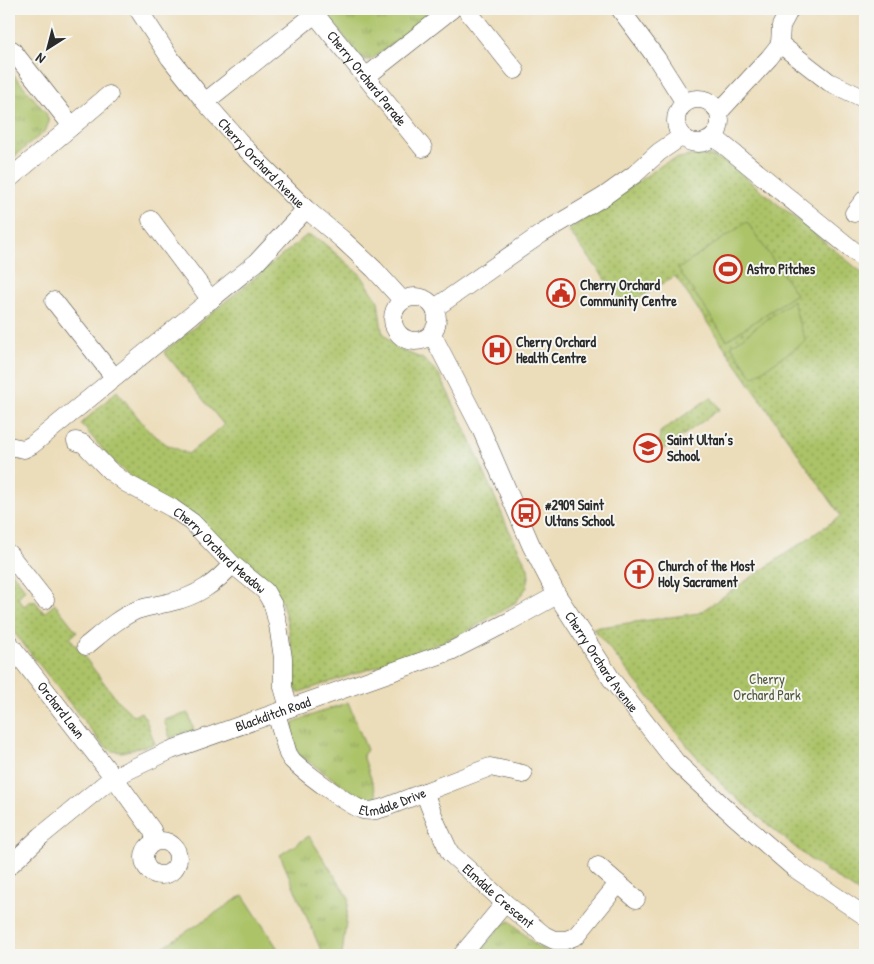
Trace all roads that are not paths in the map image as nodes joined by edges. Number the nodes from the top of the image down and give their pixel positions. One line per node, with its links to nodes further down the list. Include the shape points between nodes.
1 (138, 9): 13 (street, Cherry Orchard Avenue, via 170,58)
2 (452, 9): 10 (street)
3 (466, 9): 9 (street)
4 (790, 9): 7 (street, via 781,26)
5 (625, 10): 14 (street)
6 (313, 12): 10 (street, Cherry Orchard Parade); 13 (street)
7 (780, 44): 12 (street, via 829,82); 15 (street)
8 (12, 50): 16 (street)
9 (515, 70)
10 (366, 76): 19 (street, Cherry Orchard Parade)
11 (109, 95): 16 (street)
12 (865, 99)
13 (205, 102): 22 (street, Cherry Orchard Avenue)
14 (684, 103): 15 (street, via 704,99); 17 (street, via 676,115)
15 (719, 112): 18 (street, via 720,125)
16 (72, 126): 20 (street)
17 (681, 137): 18 (street, via 702,144); 29 (street, via 603,197 541,234)
18 (714, 137): 25 (street)
19 (422, 148)
20 (9, 178)
21 (865, 199): 23 (street)
22 (306, 209): 26 (street, via 257,262); 27 (street, Cherry Orchard Avenue, via 374,269)
23 (854, 214)
24 (151, 220): 26 (street)
25 (865, 260)
26 (211, 300): 31 (street)
27 (402, 300): 29 (street, via 414,296 428,300); 30 (street, via 393,314 395,330 410,341 422,340)
28 (54, 301): 31 (street)
29 (435, 308): 30 (street, via 438,317)
30 (432, 334): 36 (street, Cherry Orchard Avenue, via 480,430 530,545)
31 (114, 377): 33 (street, via 32,446 24,449)
32 (76, 442): 35 (street, Cherry Orchard Meadow, via 84,444 126,483 192,522)
33 (9, 446)
34 (9, 554): 37 (street)
35 (232, 564): 39 (street, via 210,585 178,600 135,611); 40 (street, Cherry Orchard Meadow, via 265,591 273,605 281,639)
36 (557, 595): 40 (street, Blackditch Road, via 451,651); 50 (street, Cherry Orchard Avenue, via 612,680 676,762 794,868)
37 (35, 596)
38 (9, 644): 42 (street, Orchard Lawn)
39 (86, 646)
40 (283, 711): 42 (street, Blackditch Road, via 171,750); 43 (street, Elmdale Drive, via 288,754 292,760 358,808 379,810)
41 (523, 774): 43 (street, Elmdale Drive, via 490,767)
42 (112, 778): 44 (street, Orchard Lawn, via 152,830); 45 (street, Blackditch Road)
43 (424, 792): 49 (street, Elmdale Crescent, via 450,853)
44 (156, 841)
45 (9, 866)
46 (598, 866): 47 (street)
47 (618, 884): 48 (street); 49 (street, Elmdale Crescent, via 576,936 566,940 554,940 544,935)
48 (636, 899)
49 (505, 903): 51 (street)
50 (865, 916)
51 (462, 955)

